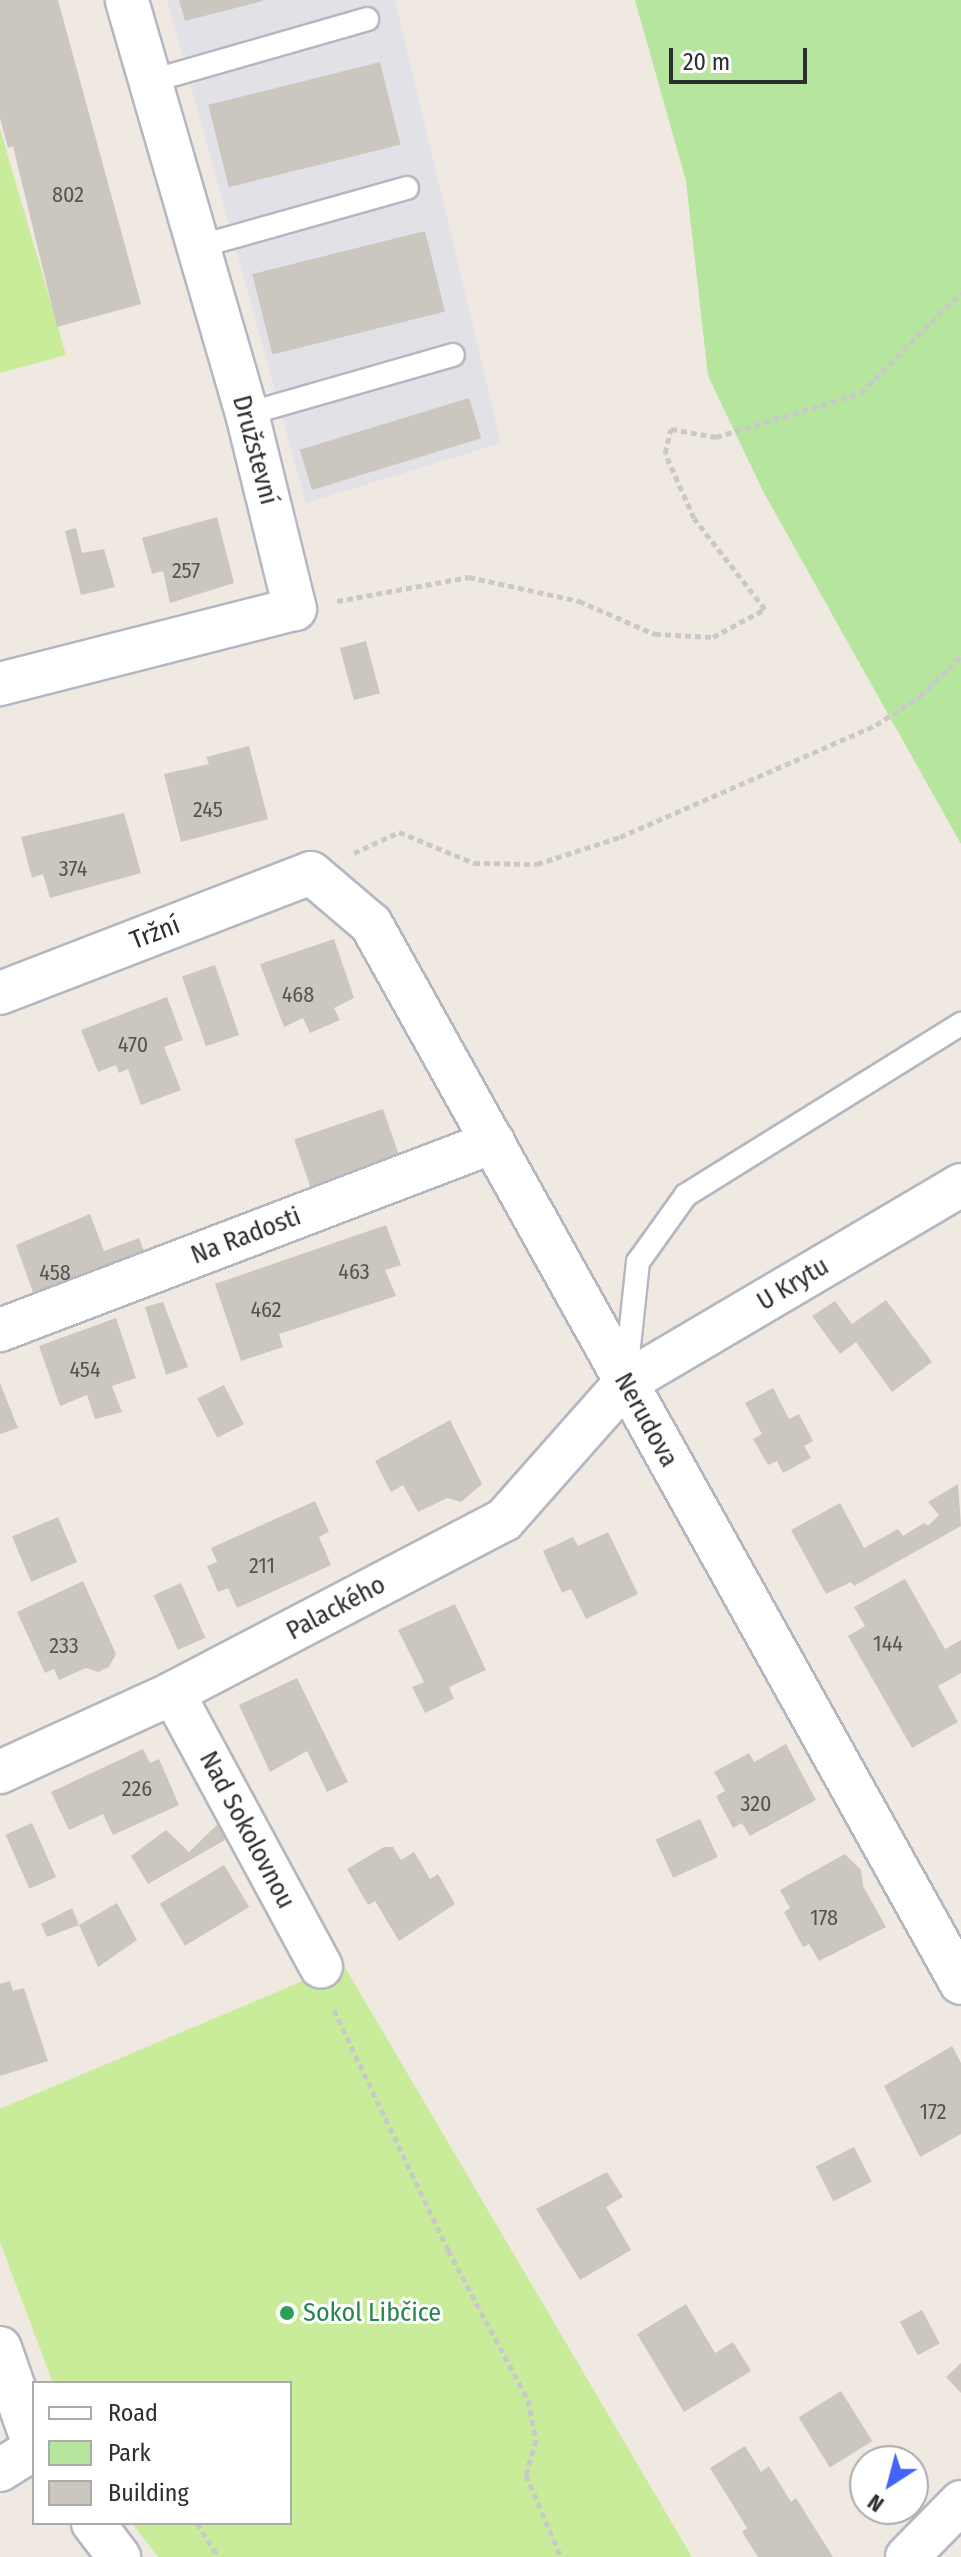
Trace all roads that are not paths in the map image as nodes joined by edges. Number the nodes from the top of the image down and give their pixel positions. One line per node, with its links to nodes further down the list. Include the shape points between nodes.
1 (127, 0): 3 (street, Družstevní)
2 (367, 19): 3 (lane)
3 (148, 82): 5 (street, Družstevní)
4 (407, 188): 5 (lane)
5 (197, 247): 7 (street, Družstevní)
6 (453, 355): 7 (lane)
7 (247, 414): 8 (street, Družstevní, via 295,609)
8 (0, 684)
9 (311, 873): 10 (street, Tržní); 12 (street, Nerudova, via 371,924)
10 (0, 993)
11 (961, 1024): 15 (lane, via 686,1195 638,1262)
12 (493, 1142): 14 (street, Na Radosti); 15 (street, Nerudova)
13 (961, 1185): 15 (street, U Krytu)
14 (0, 1330)
15 (625, 1383): 16 (street, Palackého, via 504,1520); 19 (street, Nerudova)
16 (173, 1693): 17 (street, Palackého); 18 (street, Nad Sokolovnou)
17 (0, 1772)
18 (321, 1967)
19 (961, 1983)
20 (0, 2348): 21 (street)
21 (32, 2441)
22 (32, 2448): 23 (street)
23 (0, 2470)
24 (961, 2502): 27 (street)
25 (95, 2525): 26 (street)
26 (119, 2557)
27 (907, 2557)

